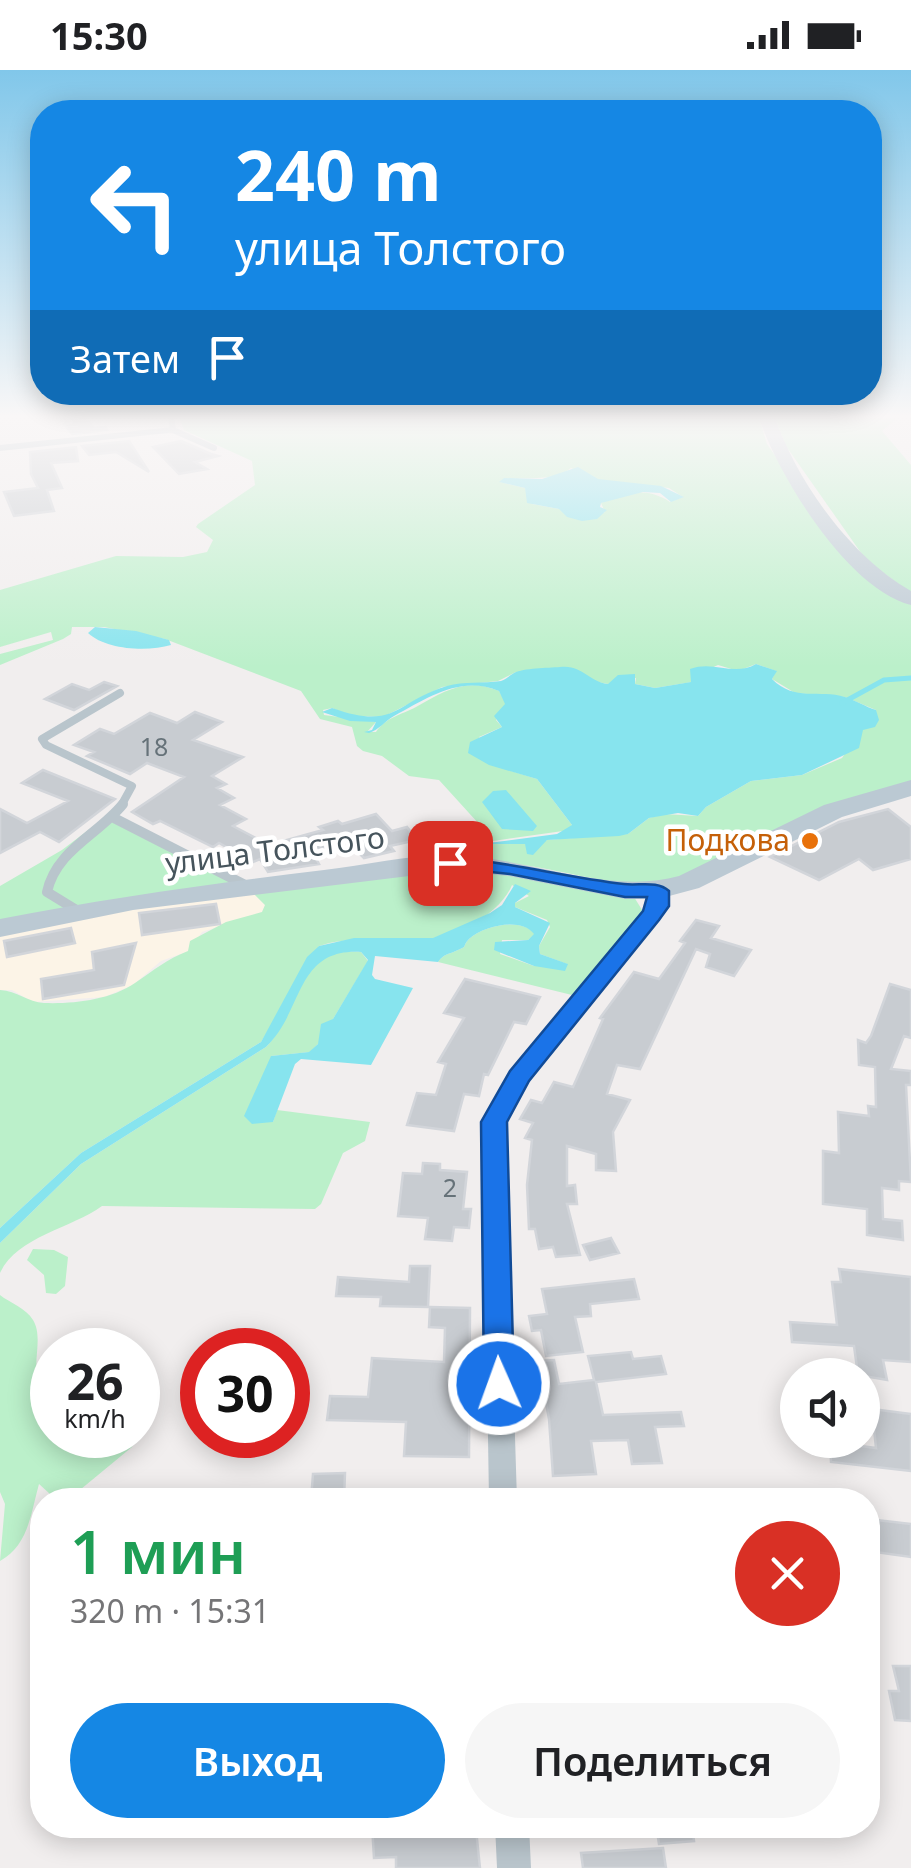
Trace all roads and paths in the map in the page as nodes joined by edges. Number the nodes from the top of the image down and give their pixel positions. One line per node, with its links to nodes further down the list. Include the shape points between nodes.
1 (815, 499): 2 (main road, via 857,560)
2 (911, 599)
3 (120, 692): 5 (lane, via 42,739 130,783)
4 (911, 788): 7 (main road, via 833,811)
5 (114, 818): 6 (lane); 8 (lane, via 59,860 46,886)
6 (250, 888): 7 (main road, улица Толстого, via 450,863); 8 (main road, улица Толстого)
7 (658, 891): 10 (street, via 652,915 519,1077 494,1122)
8 (78, 912): 9 (main road, улица Толстого)
9 (0, 928)
10 (502, 1488)
11 (513, 1838): 12 (street)
12 (514, 1868)

